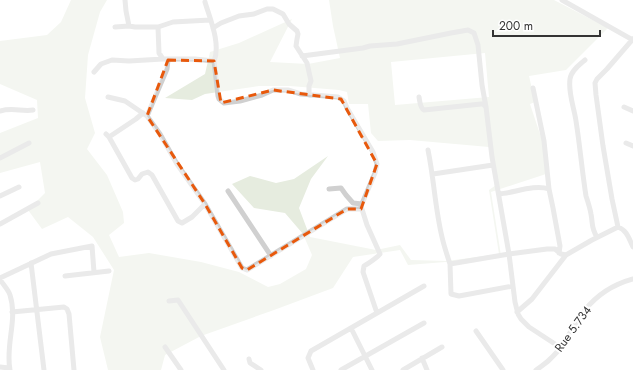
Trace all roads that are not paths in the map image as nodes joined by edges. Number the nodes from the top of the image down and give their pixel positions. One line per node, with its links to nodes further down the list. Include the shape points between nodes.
1 (125, 0): 5 (street)
2 (562, 0): 9 (street)
3 (205, 2): 4 (street)
4 (210, 20): 7 (street, via 173,22); 8 (street)
5 (129, 26): 6 (street); 7 (street)
6 (115, 27)
7 (158, 27): 11 (street, via 159,53)
8 (212, 28): 10 (street, via 239,16 272,9 283,14 297,31 296,46); 12 (street, via 216,46)
9 (633, 40): 42 (street, via 595,83 603,146)
10 (302, 56): 16 (street, via 307,63 311,81); 19 (street, via 396,44 468,30 474,33 478,45)
11 (166, 60): 12 (street); 14 (street, via 112,60 101,64); 24 (street, via 167,69)
12 (214, 60): 16 (street, via 218,96 224,103 262,95 273,90 288,90)
13 (585, 60): 43 (street, via 572,72 569,86 592,229)
14 (94, 72)
15 (533, 88): 34 (street, via 544,140)
16 (309, 95): 40 (street, via 344,101 373,152 377,166)
17 (419, 97): 19 (street, via 424,110 481,104)
18 (108, 98): 24 (street, via 125,101)
19 (486, 107): 30 (street)
20 (624, 107): 23 (street)
21 (33, 110): 22 (street)
22 (0, 111)
23 (633, 111)
24 (145, 115): 39 (street); 39 (street, via 108,136 132,178 138,179 148,172 152,175 178,221 182,223)
25 (626, 143): 27 (street)
26 (30, 144): 29 (street)
27 (633, 146)
28 (428, 150): 31 (street)
29 (0, 158)
30 (493, 165): 31 (street); 36 (street)
31 (432, 174): 50 (street, via 442,236)
32 (19, 187): 37 (street)
33 (329, 189): 40 (street, via 341,188 353,203)
34 (549, 189): 36 (street, via 538,187); 45 (street)
35 (228, 191): 48 (street)
36 (499, 194): 46 (street)
37 (0, 196)
38 (38, 203): 41 (street)
39 (206, 204): 48 (street, via 242,268 247,270)
40 (362, 207): 48 (street, via 347,209); 62 (street, via 380,254 364,266 363,272)
41 (0, 224)
42 (618, 227): 43 (street); 44 (street, via 625,231)
43 (597, 237): 47 (street)
44 (633, 246)
45 (559, 252): 46 (street, via 552,249); 47 (street)
46 (509, 254): 50 (street); 57 (street)
47 (566, 255): 61 (street)
48 (271, 256)
49 (31, 263): 52 (street, via 50,254 92,246); 54 (street); 59 (street)
50 (450, 264): 57 (street, via 451,294 459,296)
51 (109, 270): 52 (street)
52 (94, 272): 53 (street)
53 (65, 276)
54 (0, 279): 60 (street, via 9,295)
55 (633, 279): 68 (street, Rue 5.734, via 611,288 594,301)
56 (424, 286): 62 (street)
57 (513, 286): 61 (street)
58 (169, 301): 77 (street, via 178,300)
59 (36, 310): 60 (street); 74 (street); 75 (street, via 64,307 67,309)
60 (12, 312): 73 (street)
61 (518, 312): 68 (street, via 525,323)
62 (377, 313): 64 (street)
63 (424, 323): 69 (street)
64 (351, 328): 69 (street); 79 (street, via 311,351 308,358)
65 (476, 331): 84 (street)
66 (165, 347): 76 (street)
67 (442, 347): 70 (street)
68 (559, 349): 85 (street, Rue 5.734)
69 (365, 356): 80 (street); 81 (street)
70 (422, 358): 82 (street); 83 (street)
71 (249, 359): 78 (street, via 250,363)
72 (0, 367): 73 (street)
73 (9, 369)
74 (44, 370)
75 (74, 370)
76 (181, 370)
77 (224, 370)
78 (261, 370)
79 (313, 370)
80 (341, 370)
81 (372, 370)
82 (402, 370)
83 (428, 370)
84 (503, 370)
85 (536, 370)

